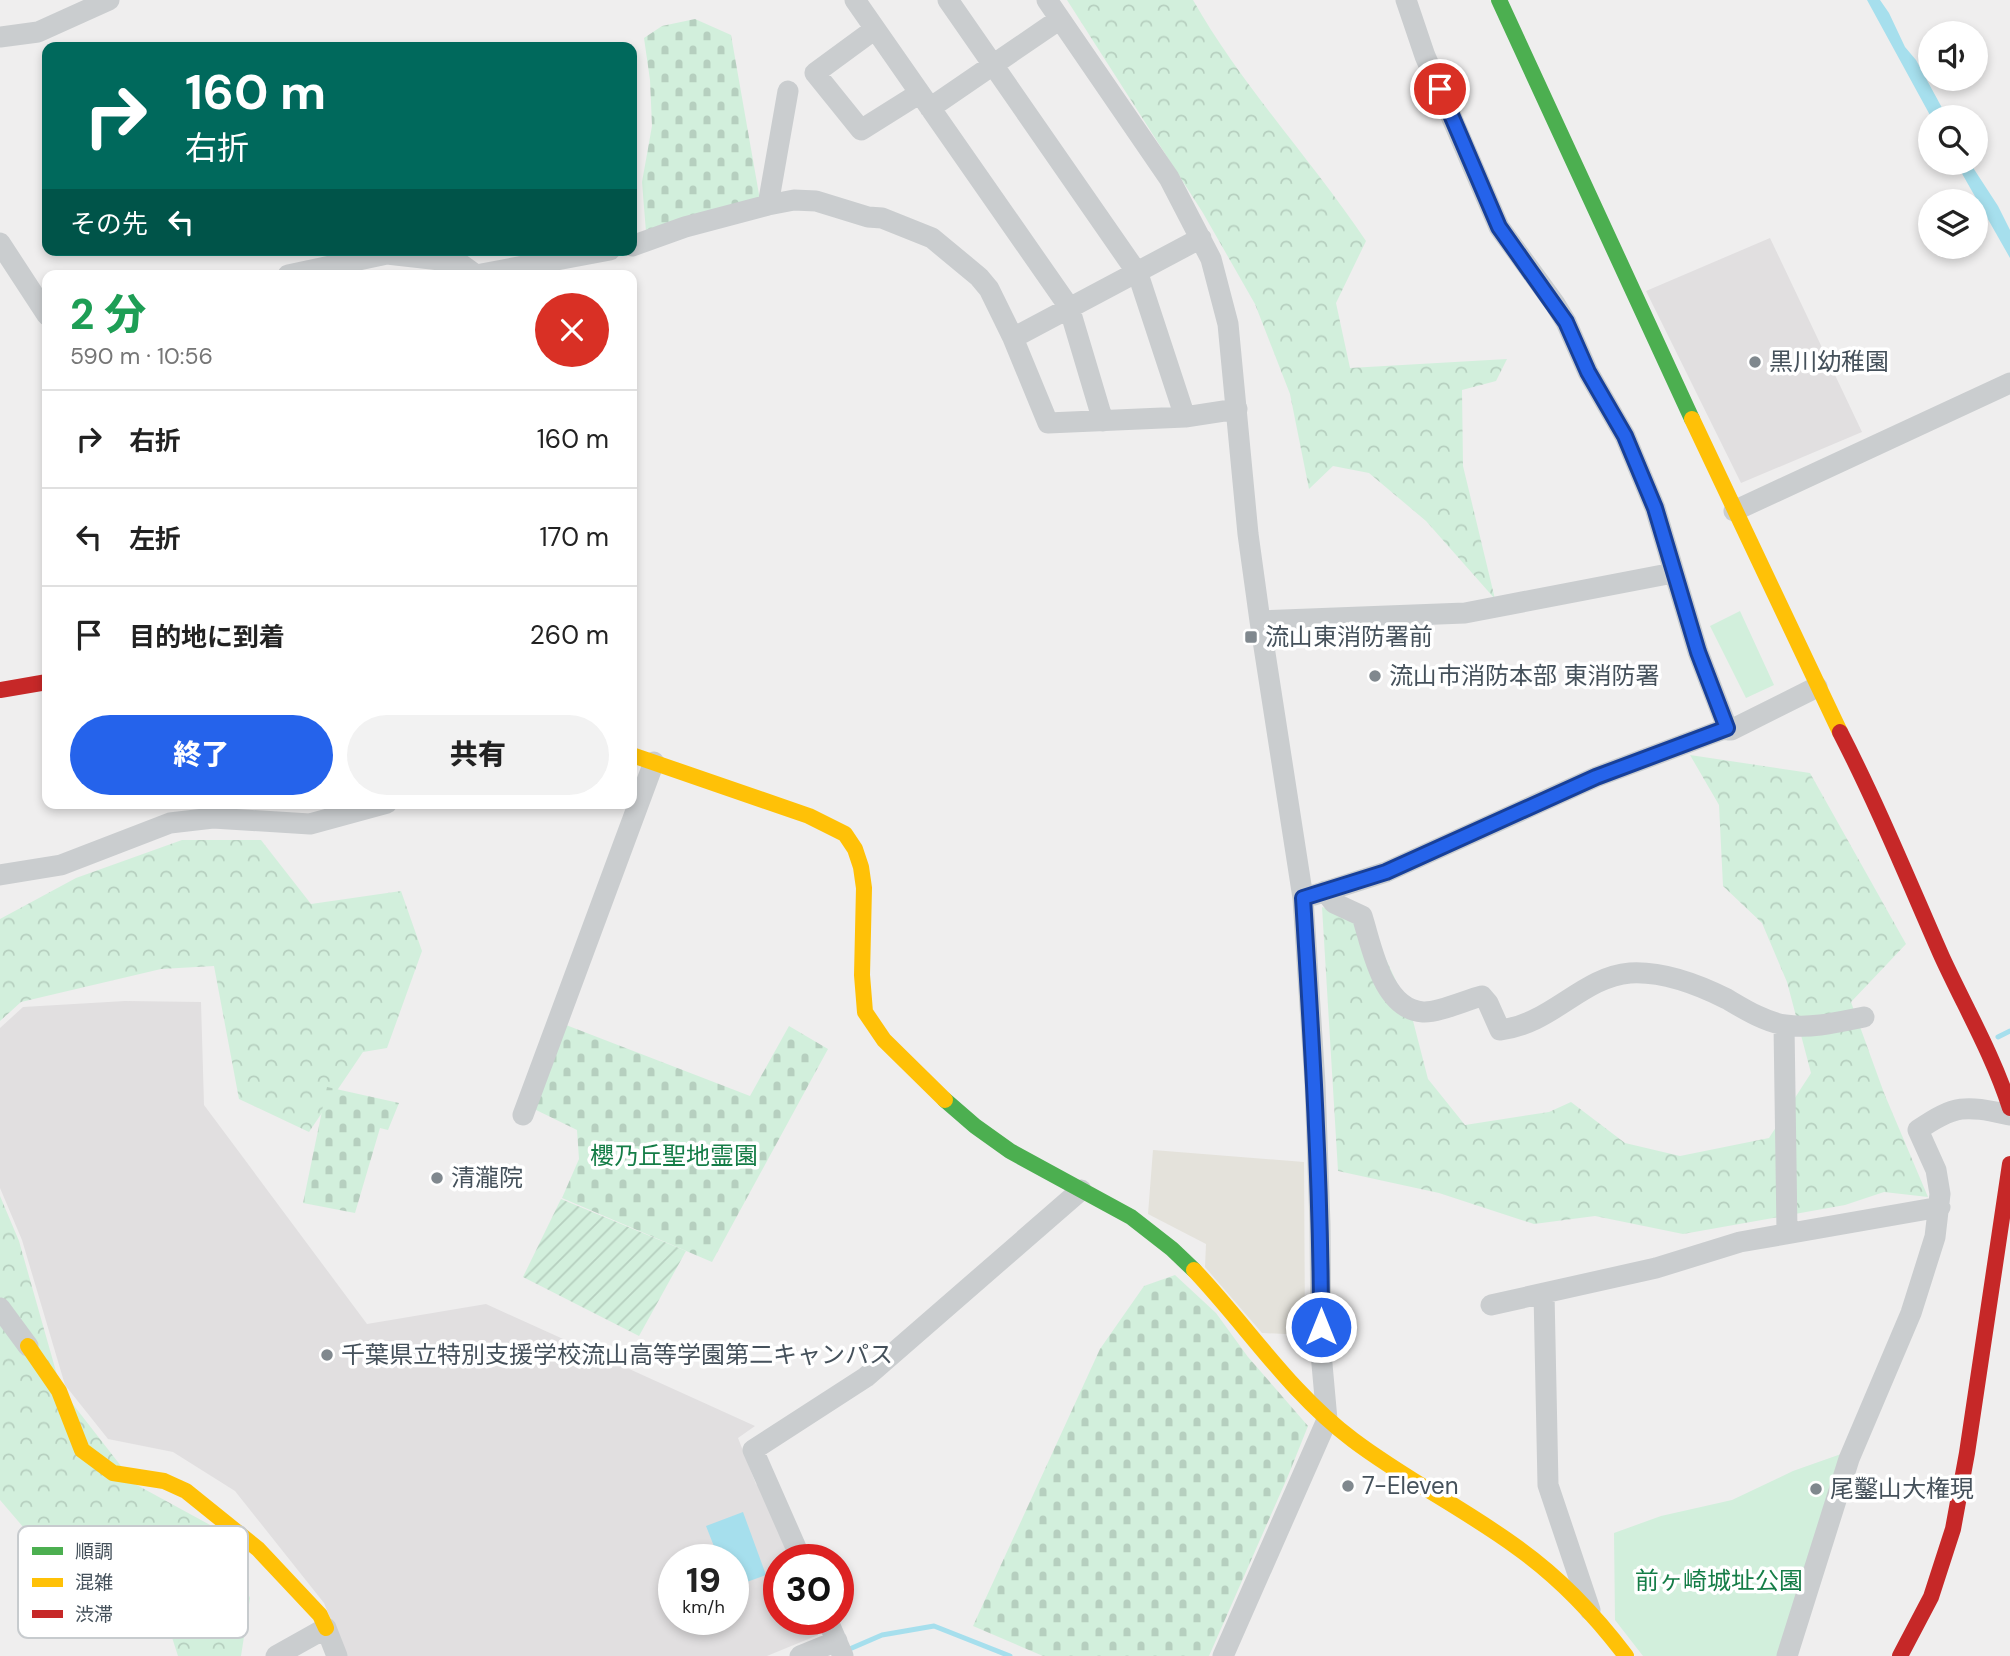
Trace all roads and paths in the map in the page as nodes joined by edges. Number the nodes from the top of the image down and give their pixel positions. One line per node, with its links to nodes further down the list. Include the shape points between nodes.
1 (109, 0): 9 (street, via 38,32)
2 (855, 0): 8 (street)
3 (948, 0): 10 (street)
4 (1047, 0): 7 (street)
5 (1406, 0): 32 (street, via 1425,56 1499,227 1566,322 1625,436 1655,508)
6 (1499, 0): 31 (street)
7 (1060, 19): 10 (street); 14 (street, via 1169,178)
8 (875, 29): 12 (street); 12 (street, via 815,73 861,130)
9 (0, 37)
10 (992, 65): 12 (street); 23 (street)
11 (788, 91): 13 (street)
12 (925, 101): 25 (street)
13 (768, 205): 16 (street); 26 (street, via 816,201 882,218 932,238 989,289)
14 (1201, 238): 23 (street); 28 (street, via 1228,324)
15 (0, 243): 24 (street)
16 (637, 244)
17 (369, 256): 20 (street)
18 (415, 256): 21 (street, via 458,262)
19 (578, 256): 22 (street)
20 (309, 270)
21 (469, 270)
22 (503, 270)
23 (1138, 274): 25 (street); 29 (street)
24 (42, 307)
25 (1069, 307): 26 (street); 30 (street)
26 (1013, 338): 30 (street, via 1048,423)
27 (2010, 383): 31 (street)
28 (1237, 409): 29 (street); 33 (street)
29 (1185, 417): 30 (street)
30 (1103, 421)
31 (1734, 511): 35 (street)
32 (1673, 573): 33 (street, via 1465,613); 37 (street)
33 (1260, 621): 45 (street)
34 (42, 682): 36 (street)
35 (1817, 687): 37 (street); 48 (street, via 1862,775)
36 (0, 690)
37 (1727, 728): 44 (street, via 1596,777 1386,872)
38 (637, 757): 39 (street)
39 (654, 762): 40 (street); 52 (street, via 815,818 844,834 860,858 865,1014 887,1042 978,1129)
40 (637, 808)
41 (365, 809): 43 (street, via 310,824 213,818 170,823 61,865)
42 (637, 809): 49 (street)
43 (0, 875)
44 (1325, 891): 45 (street); 47 (street, via 1334,903 1362,916 1388,991 1413,1010 1425,1012 1482,996 1500,1030 1514,1028 1544,1016 1606,977 1640,974 1699,986)
45 (1303, 898): 59 (street)
46 (1864, 1017): 47 (street)
47 (1784, 1026): 54 (street)
48 (2010, 1108)
49 (523, 1115)
50 (2010, 1115): 53 (street, via 1967,1107 1951,1110 1918,1130 1936,1170)
51 (2010, 1164): 72 (street, via 1953,1529 1931,1597)
52 (1081, 1190): 59 (street, via 1145,1226 1172,1248 1286,1380); 62 (street, via 866,1377 753,1450)
53 (1940, 1207): 54 (street); 71 (street, via 1921,1284 1849,1459)
54 (1787, 1232): 55 (street)
55 (1544, 1293): 56 (street); 63 (street, via 1548,1485)
56 (1491, 1305)
57 (0, 1308): 58 (street)
58 (28, 1346): 60 (street, via 59,1391 82,1450 113,1473 164,1481 186,1491)
59 (1327, 1420): 63 (street, via 1375,1457 1523,1552); 69 (street)
60 (230, 1526)
61 (248, 1541): 64 (street, via 320,1615)
62 (794, 1544)
63 (1590, 1612): 70 (street)
64 (326, 1628): 66 (street); 67 (street)
65 (840, 1648): 68 (street)
66 (276, 1656)
67 (337, 1656)
68 (800, 1656)
69 (1223, 1656)
70 (1626, 1656)
71 (1787, 1656)
72 (1900, 1656)

